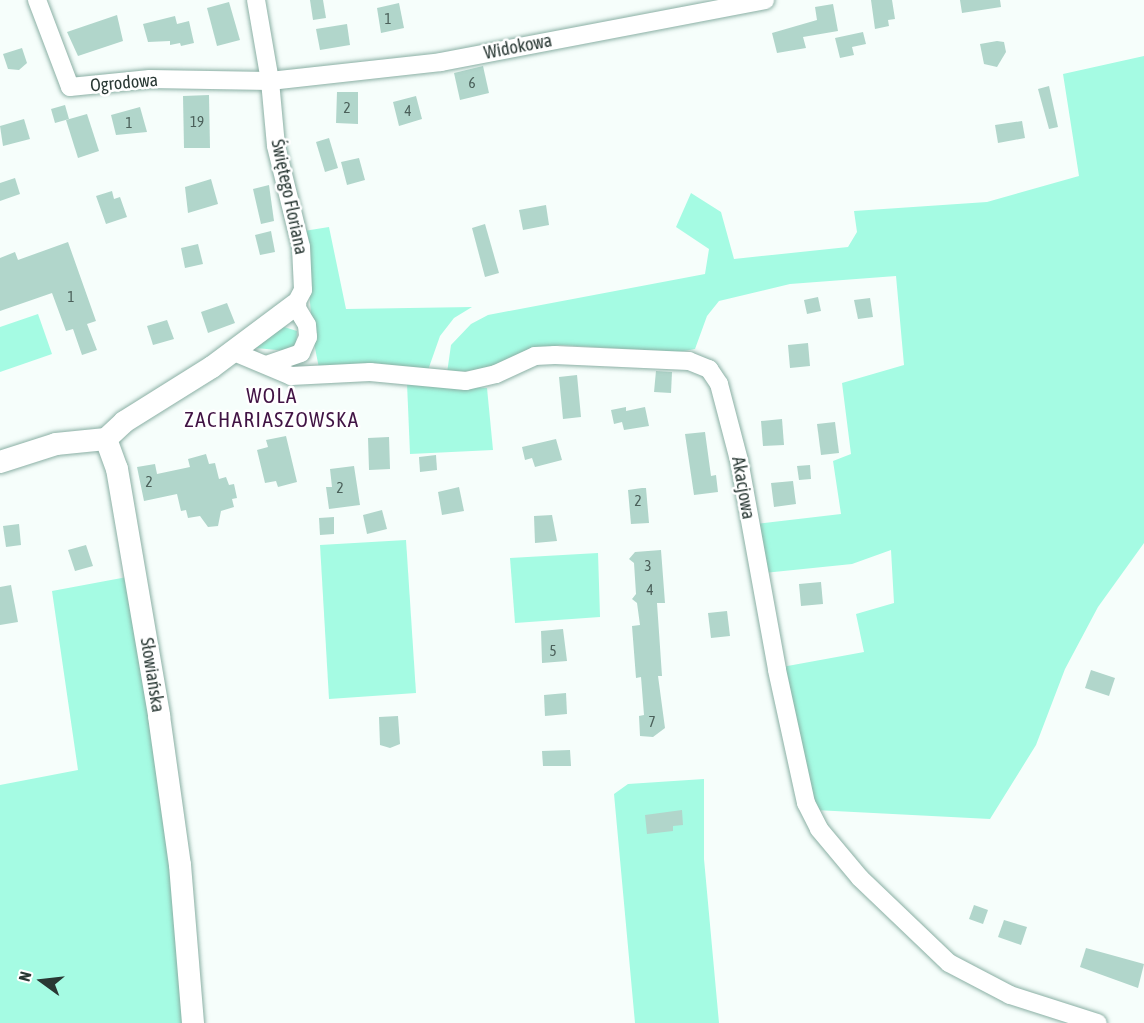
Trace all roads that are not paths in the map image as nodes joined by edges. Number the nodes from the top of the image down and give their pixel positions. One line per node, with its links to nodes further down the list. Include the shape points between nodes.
1 (37, 0): 4 (street, Ogrodowa, via 70,87 150,79)
2 (256, 0): 4 (street, Świętego Floriana)
3 (765, 0): 4 (street, Widokowa, via 441,62)
4 (270, 81): 5 (street, Świętego Floriana, via 276,146 301,247 304,277)
5 (295, 305): 6 (street, via 307,325); 7 (street)
6 (308, 337): 8 (street, via 301,353); 9 (street)
7 (234, 352): 8 (street, Akacjowa); 10 (street, via 124,422)
8 (267, 366): 9 (street, Akacjowa, via 291,376)
9 (315, 377): 13 (street, Akacjowa, via 370,372 466,381 496,374 535,356 555,355 689,361 709,369 719,384 739,460 774,660 808,810 846,864 942,957 1010,995)
10 (106, 439): 11 (street, via 56,444); 12 (street, Słowiańska, via 117,469 159,716 180,865)
11 (0, 462)
12 (193, 1023)
13 (1098, 1023)

